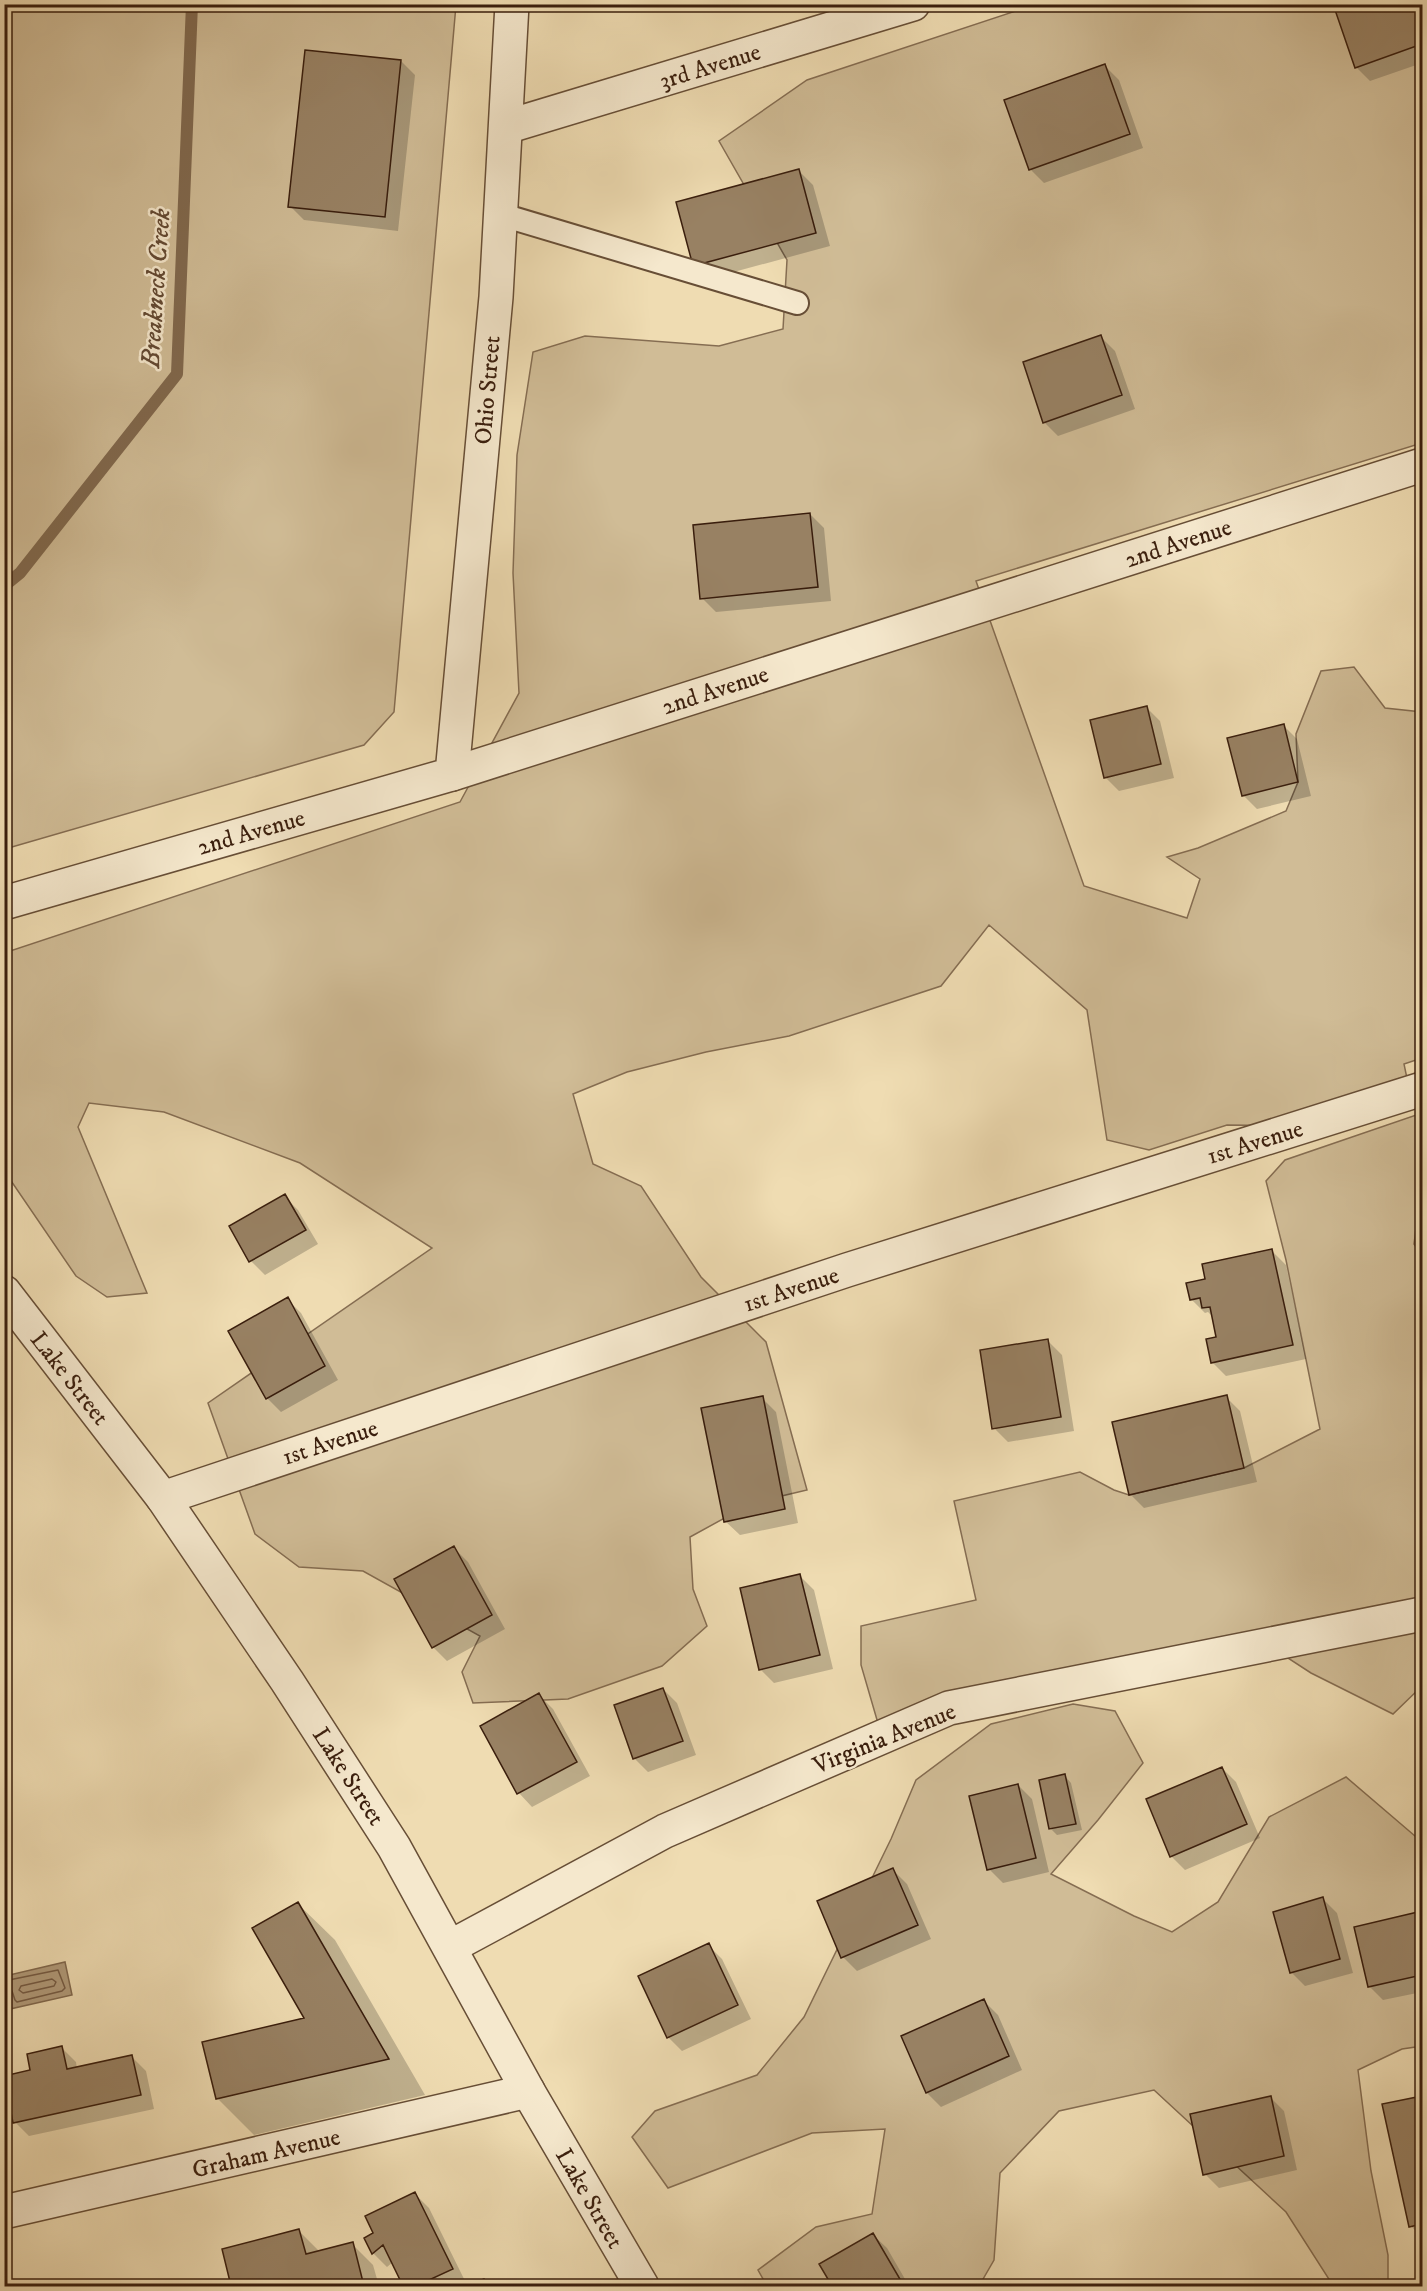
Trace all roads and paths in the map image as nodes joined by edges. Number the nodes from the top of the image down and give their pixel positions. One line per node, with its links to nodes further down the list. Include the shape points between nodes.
1 (512, 4): 3 (street, Ohio Street)
2 (913, 4): 3 (street, 3rd Avenue)
3 (506, 127): 4 (street, Ohio Street)
4 (499, 214): 5 (lane); 7 (street, Ohio Street, via 496,297)
5 (797, 303)
6 (1422, 465): 7 (street, 2nd Avenue)
7 (452, 774): 8 (street, 2nd Avenue)
8 (4, 903)
9 (1422, 1089): 11 (street, 1st Avenue, via 847,1270)
10 (6, 1294): 11 (street, Lake Street)
11 (163, 1498): 13 (street, Lake Street, via 394,1847)
12 (1422, 1614): 13 (street, Virginia Avenue, via 949,1708 664,1831)
13 (450, 1947): 14 (street, Lake Street)
14 (528, 2091): 15 (street, Graham Avenue); 16 (street, Lake Street)
15 (4, 2212)
16 (642, 2286)

